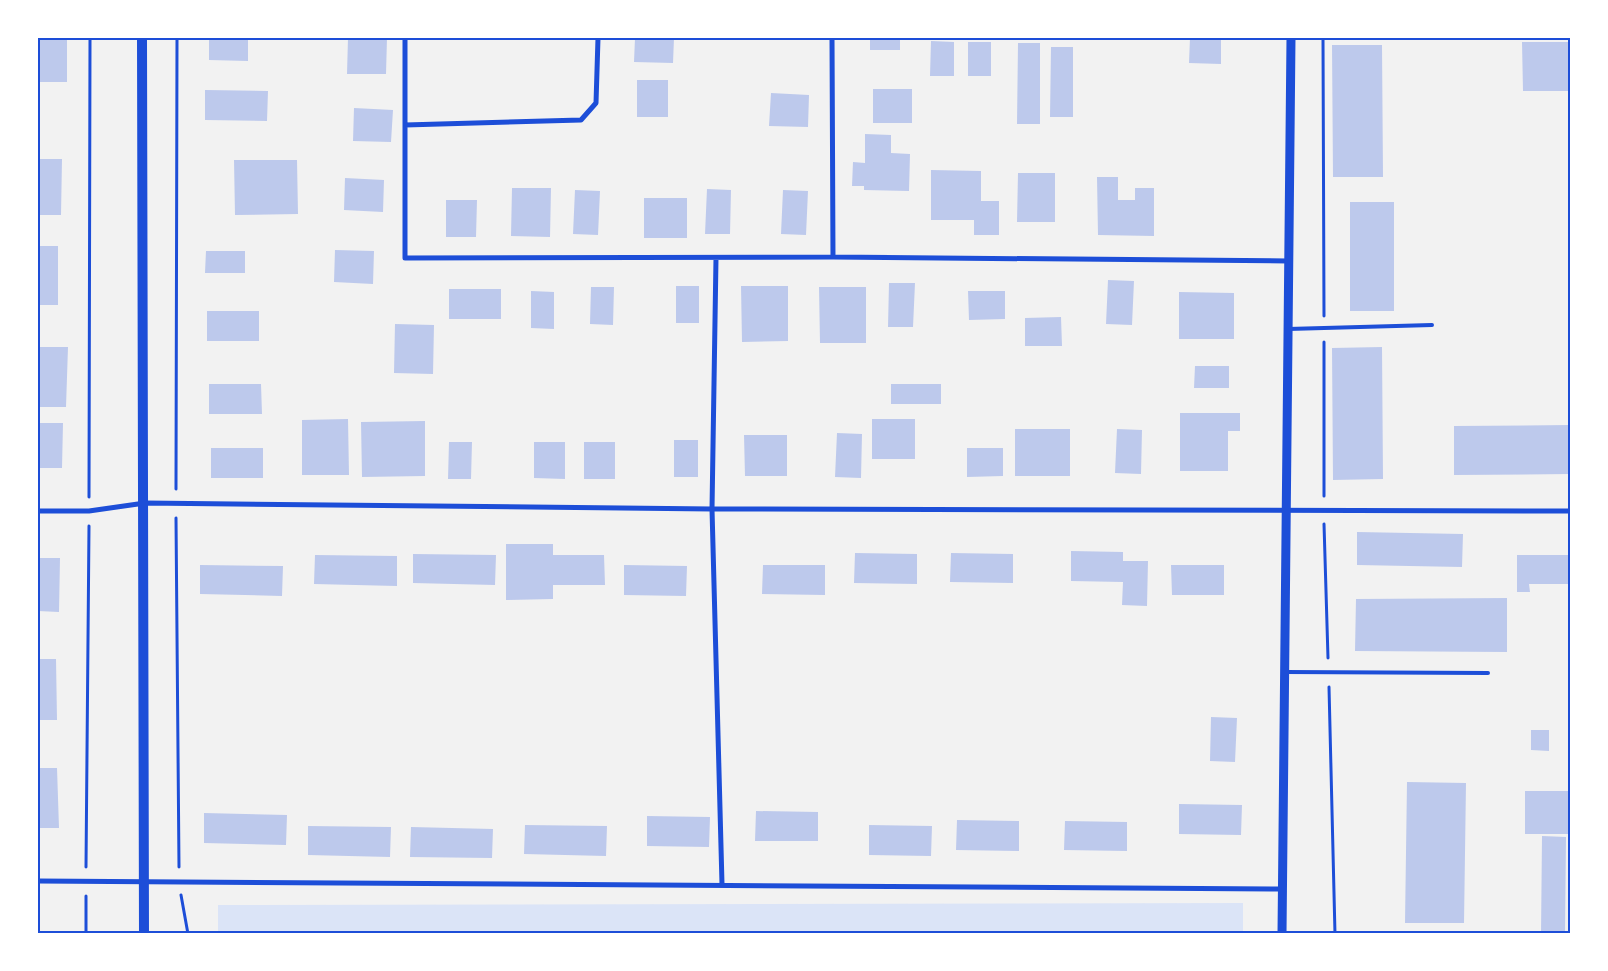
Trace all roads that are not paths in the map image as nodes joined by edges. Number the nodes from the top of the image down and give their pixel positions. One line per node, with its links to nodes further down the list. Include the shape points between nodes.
1 (142, 38): 12 (main road)
2 (405, 38): 6 (street)
3 (598, 38): 6 (street, via 596,103 581,120)
4 (832, 38): 7 (street)
5 (1290, 38): 9 (street)
6 (405, 125): 8 (street, via 405,258)
7 (833, 257): 8 (street); 9 (street)
8 (716, 258): 13 (street)
9 (1288, 262): 11 (street)
10 (1432, 326): 11 (lane)
11 (1288, 328): 16 (street)
12 (145, 503): 13 (street); 14 (street, via 89,511); 20 (main road)
13 (712, 509): 16 (street); 21 (street)
14 (38, 511)
15 (1570, 511): 16 (street)
16 (1286, 512): 17 (street)
17 (1284, 672): 18 (lane); 22 (street)
18 (1488, 673)
19 (38, 880): 20 (street)
20 (144, 881): 21 (street); 23 (main road)
21 (722, 884): 22 (street)
22 (1282, 889): 24 (street)
23 (144, 934)
24 (1282, 934)

